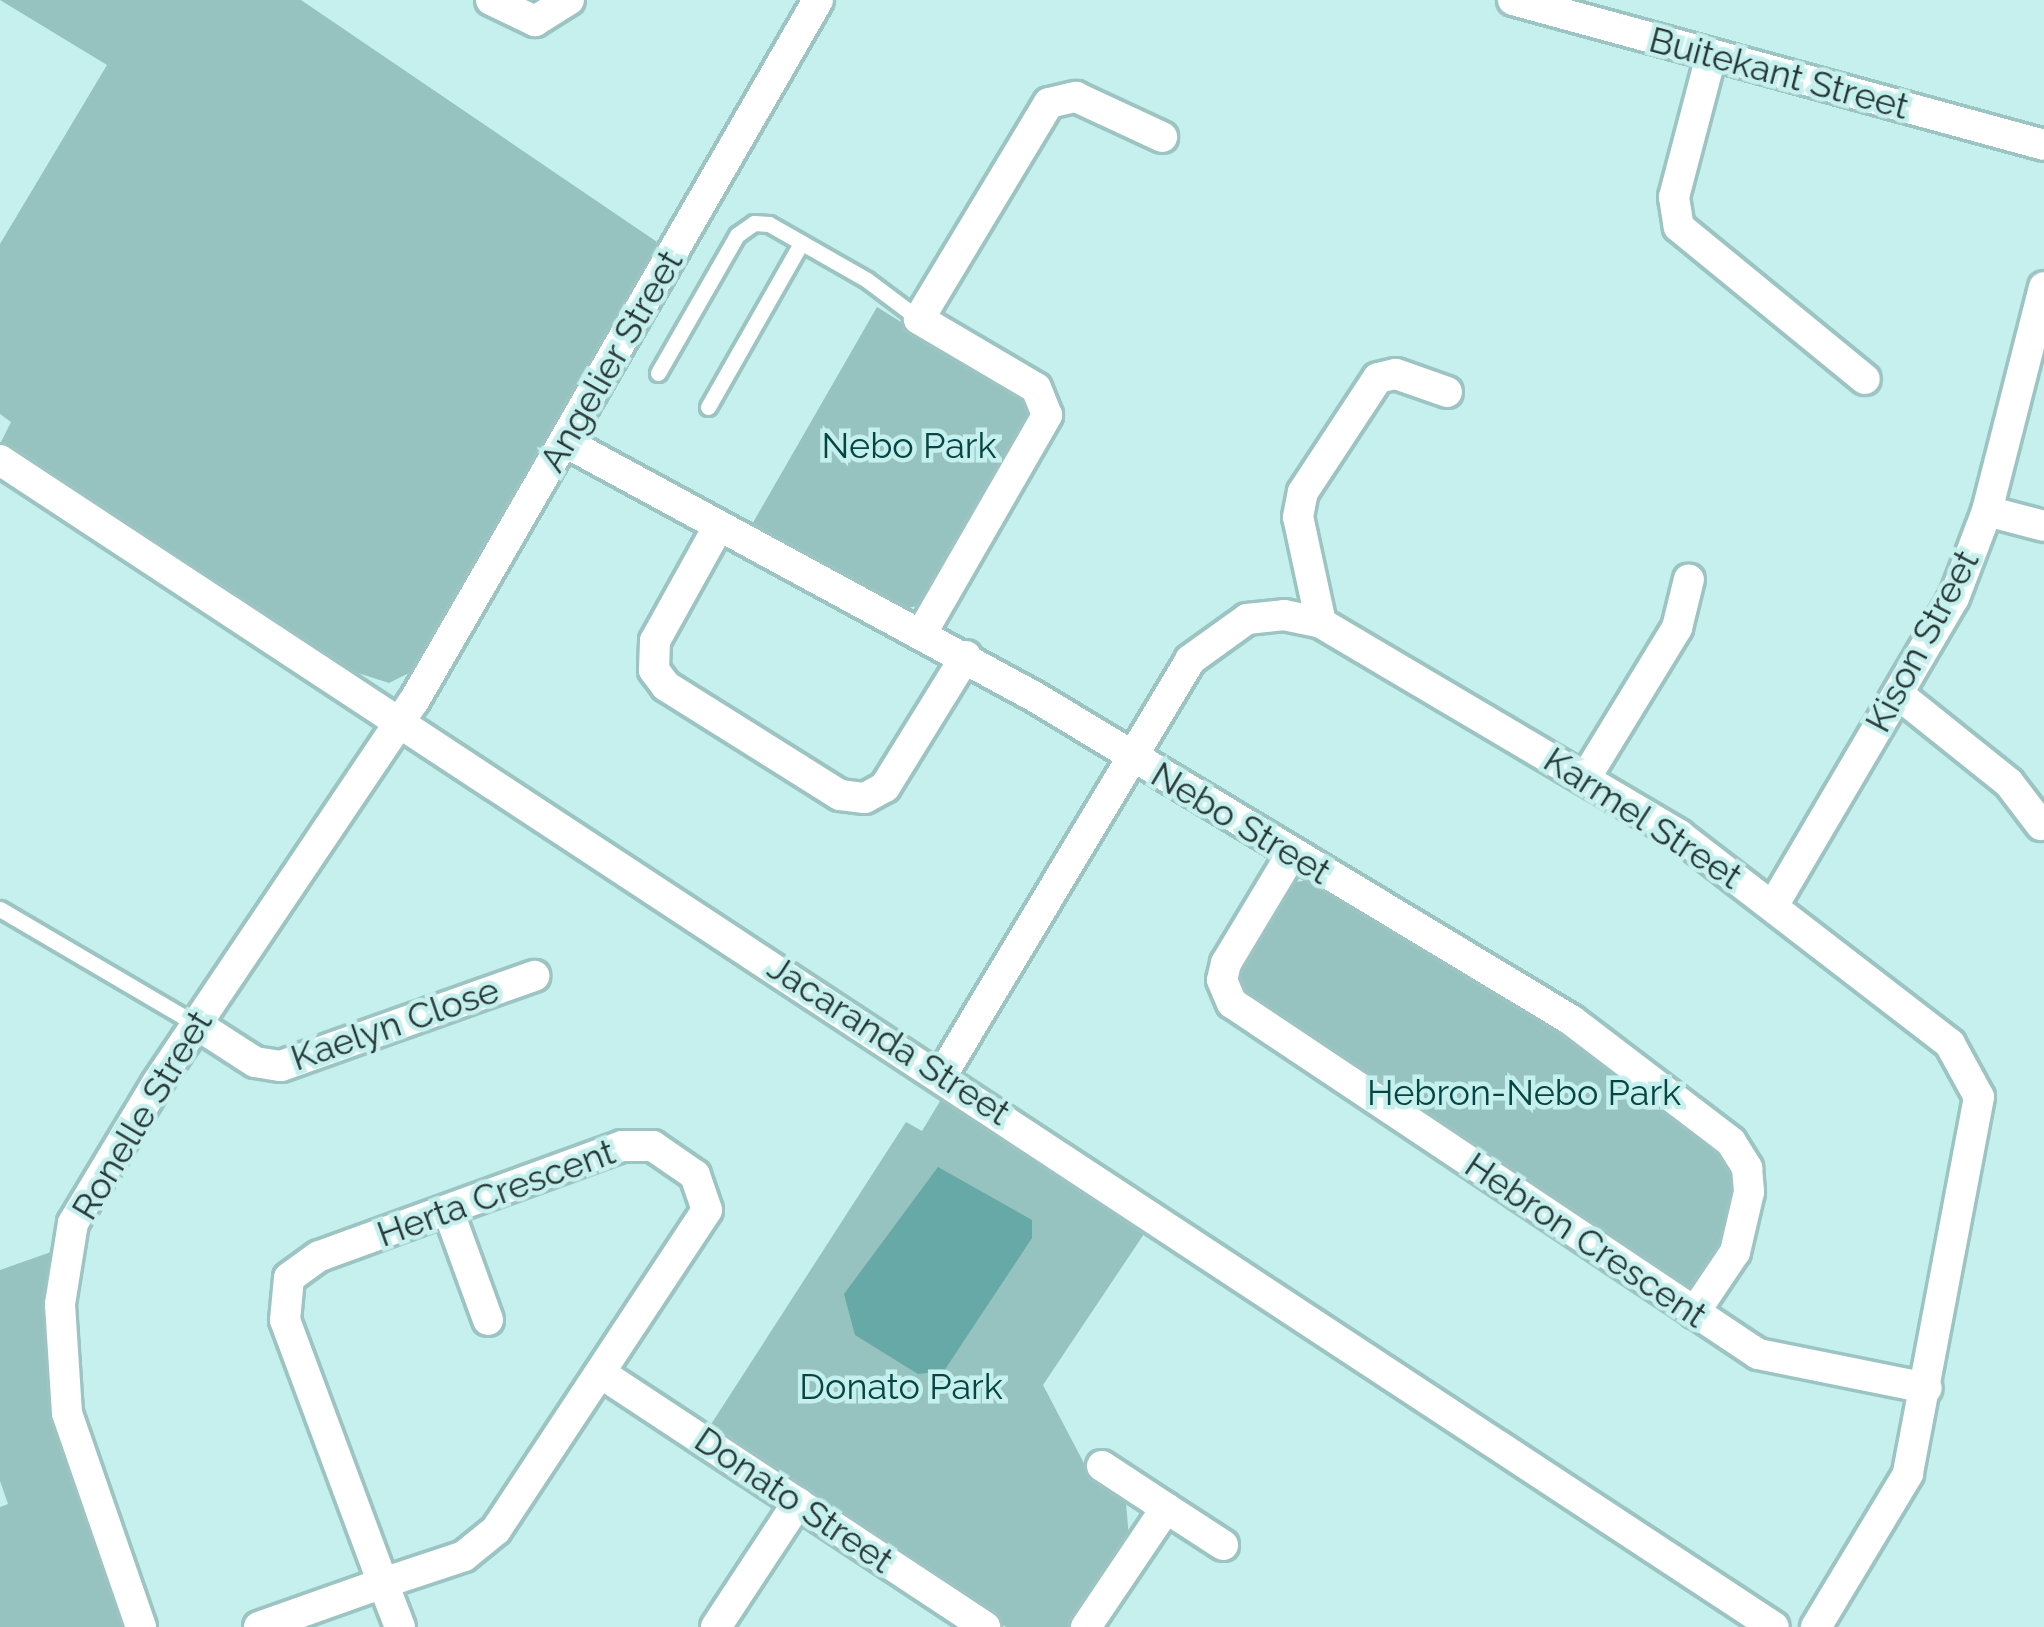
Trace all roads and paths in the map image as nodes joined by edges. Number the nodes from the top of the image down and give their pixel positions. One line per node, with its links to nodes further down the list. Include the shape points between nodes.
1 (491, 0): 2 (street, via 535,21)
2 (568, 0)
3 (818, 0): 15 (street, Angelier Street)
4 (1531, 2): 5 (street, Buitekant Street)
5 (1711, 56): 7 (street, Buitekant Street); 12 (street, via 1674,197 1679,227)
6 (1162, 137): 10 (street, via 1076,97 1048,103)
7 (2044, 145)
8 (801, 243): 10 (lane); 11 (lane, via 769,224 741,230); 14 (lane)
9 (2044, 287): 17 (street, Kison Street)
10 (919, 319): 22 (street, via 1036,388 1047,415)
11 (658, 373)
12 (1865, 379)
13 (1447, 392): 21 (street, via 1396,374 1378,378 1304,492 1299,525)
14 (708, 407)
15 (565, 442): 19 (street, Nebo Street); 25 (street, Angelier Street)
16 (0, 460): 25 (street, Jacaranda Street)
17 (1988, 511): 18 (street); 24 (street, Kison Street, via 1954,598)
18 (2044, 526)
19 (717, 529): 22 (street, Nebo Street); 23 (street, via 655,641 654,670 666,686 841,794 865,798 885,787)
20 (1689, 579): 27 (street, via 1676,628)
21 (1321, 623): 26 (street, Karmel Street, via 1265,616 1216,635 1190,660); 27 (street, Karmel Street)
22 (923, 631): 23 (street, Nebo Street)
23 (966, 656): 26 (street, Nebo Street)
24 (1898, 694): 28 (street, via 2009,783); 30 (street, Kison Street)
25 (400, 719): 33 (street, Ronelle Street); 34 (street, Jacaranda Street)
26 (1132, 757): 29 (street, Nebo Street); 34 (street, Karmel Street)
27 (1586, 777): 30 (street, Karmel Street)
28 (2041, 825)
29 (1291, 855): 36 (street, Nebo Street, via 1570,1020 1738,1150 1749,1192 1735,1252); 36 (street, Hebron Crescent, via 1226,962 1222,980 1232,1003)
30 (1773, 906): 39 (street, Karmel Street, via 1950,1044 1976,1084 1979,1109)
31 (0, 910): 33 (lane)
32 (533, 976): 33 (street, Kaelyn Close, via 281,1066 255,1062)
33 (196, 1024): 46 (street, Ronelle Street, via 80,1207 60,1297 70,1429)
34 (942, 1075): 51 (street, Jacaranda Street)
35 (448, 1210): 37 (street); 38 (street, Herta Crescent, via 639,1144 695,1175 707,1210); 44 (street, Herta Crescent, via 303,1264 282,1305)
36 (1694, 1313): 39 (street, Hebron Crescent, via 1766,1358)
37 (488, 1320)
38 (602, 1374): 41 (street, Donato Street); 44 (street, Herta Crescent, via 487,1540)
39 (1927, 1388): 52 (street, Karmel Street, via 1898,1502)
40 (1102, 1466): 42 (street)
41 (798, 1502): 45 (street, Donato Street); 49 (street)
42 (1166, 1508): 43 (street); 50 (street)
43 (1223, 1545)
44 (383, 1583): 47 (street, Herta Crescent); 48 (street)
45 (975, 1624)
46 (141, 1627)
47 (259, 1627)
48 (400, 1627)
49 (716, 1627)
50 (1086, 1627)
51 (1774, 1627)
52 (1816, 1627)

